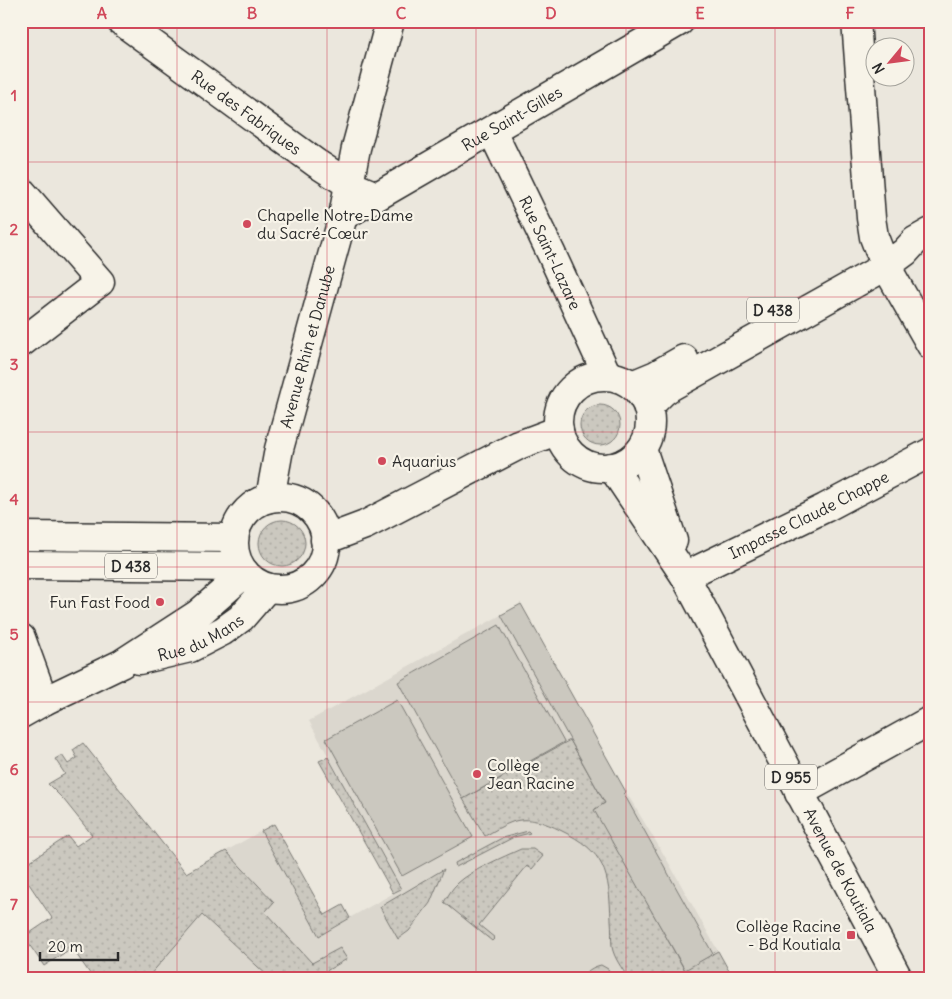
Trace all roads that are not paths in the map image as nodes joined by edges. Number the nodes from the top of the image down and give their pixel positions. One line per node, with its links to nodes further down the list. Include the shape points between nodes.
1 (121, 21): 6 (main road, Rue des Fabriques)
2 (390, 21): 6 (main road, Avenue Rhin et Danube, via 356,148)
3 (680, 21): 5 (main road, Rue Saint-Gilles)
4 (856, 21): 11 (main road, via 871,218)
5 (492, 131): 8 (main road, Rue Saint-Gilles); 14 (main road, Rue Saint-Lazare)
6 (350, 185): 8 (main road, Rue des Fabriques); 9 (main road, Avenue Rhin et Danube)
7 (21, 191): 12 (main road, via 100,282)
8 (377, 196): 9 (main road, Rue Saint-Gilles)
9 (343, 216): 21 (main road, Avenue Rhin et Danube, via 279,449)
10 (923, 237): 11 (main road, D 438, via 899,240)
11 (882, 258): 13 (main road); 15 (main road, D 438, via 656,375); 16 (main road, D 438, via 670,387)
12 (21, 343)
13 (931, 345)
14 (607, 376): 15 (main road); 17 (main road, via 593,376 570,391 558,416)
15 (632, 384): 16 (main road)
16 (648, 407): 18 (main road, via 651,422)
17 (559, 430): 20 (main road, via 562,442 578,460 600,468); 24 (main road, via 519,445 365,525)
18 (642, 449): 20 (main road, via 629,461); 27 (main road, Avenue de Koutiala / D 955)
19 (931, 452): 27 (main road, Impasse Claude Chappe)
20 (612, 467): 27 (main road, Avenue de Koutiala / D 955)
21 (270, 498): 23 (main road, via 259,502 242,517); 24 (main road, via 286,498 307,507 322,525)
22 (21, 536): 23 (main road, D 438)
23 (234, 538): 26 (main road, via 234,550)
24 (326, 540): 26 (main road, via 318,568 296,587 282,589)
25 (21, 565): 26 (main road, D 438)
26 (251, 576): 29 (main road, Rue du Mans, via 121,664)
27 (685, 576): 31 (main road, Avenue de Koutiala / D 955)
28 (21, 638): 29 (main road)
29 (33, 707)
30 (931, 720): 31 (main road)
31 (799, 793): 32 (main road, Avenue de Koutiala / D 955)
32 (898, 978)

